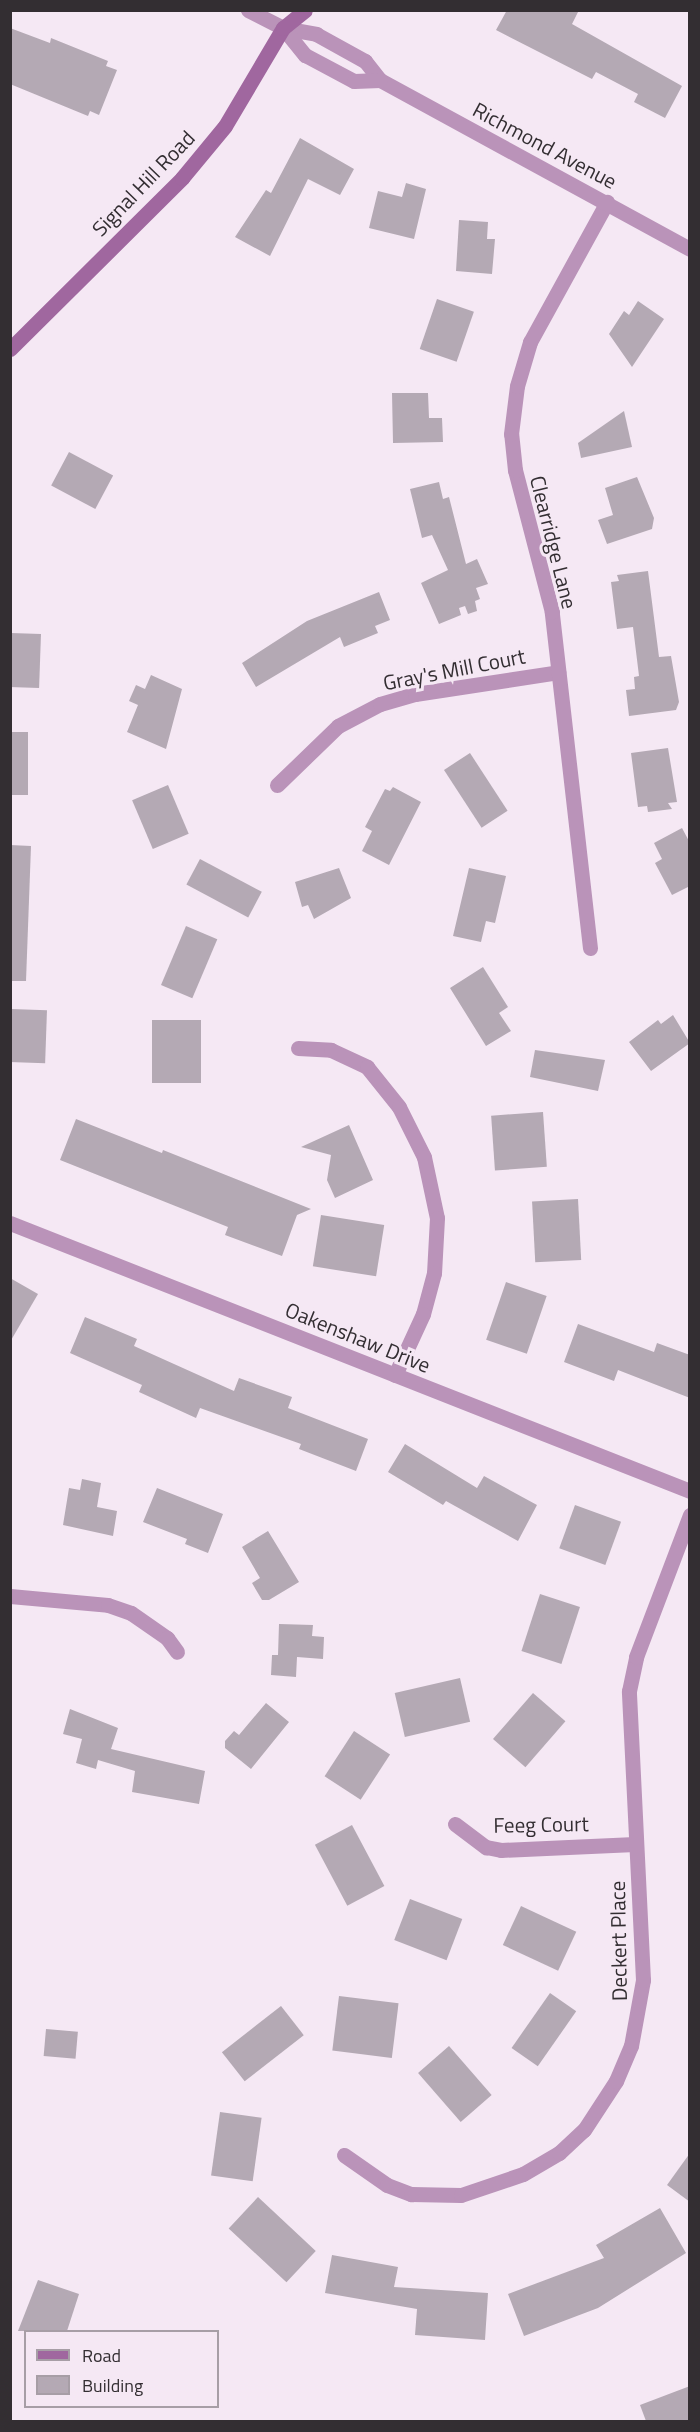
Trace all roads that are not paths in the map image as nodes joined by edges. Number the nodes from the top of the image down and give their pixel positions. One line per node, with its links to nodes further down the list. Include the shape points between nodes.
1 (248, 10): 4 (street, Richmond Avenue)
2 (282, 10): 4 (main road)
3 (304, 10): 4 (main road, Signal Hill Road)
4 (283, 28): 5 (street, Richmond Avenue, via 316,34 365,61); 5 (street, Richmond Avenue, via 305,55 354,81); 8 (main road, Signal Hill Road, via 236,109 200,157)
5 (380, 80): 6 (street, Richmond Avenue)
6 (608, 202): 7 (street, Richmond Avenue); 9 (street, Clearridge Lane, via 531,342 512,412 515,470 545,577)
7 (690, 249)
8 (10, 349)
9 (558, 672): 10 (street, Gray's Mill Court, via 415,694 380,704 338,726); 11 (street, Clearridge Lane)
10 (278, 785)
11 (590, 948)
12 (298, 1048): 14 (street, via 331,1050 367,1068 399,1107 424,1157 437,1218 434,1274 423,1314)
13 (10, 1223): 14 (street, Oakenshaw Drive)
14 (396, 1375): 15 (street, Oakenshaw Drive)
15 (690, 1491)
16 (690, 1515): 20 (street, Deckert Place, via 640,1646 629,1691)
17 (10, 1596): 18 (street, via 108,1605 131,1613 167,1638)
18 (177, 1652)
19 (455, 1824): 20 (street, Feeg Court, via 486,1847 501,1850)
20 (635, 1844): 21 (street, Deckert Place, via 642,1911 640,2010 616,2081 584,2130 558,2153 523,2174 461,2195 411,2194 387,2185)
21 (344, 2155)

